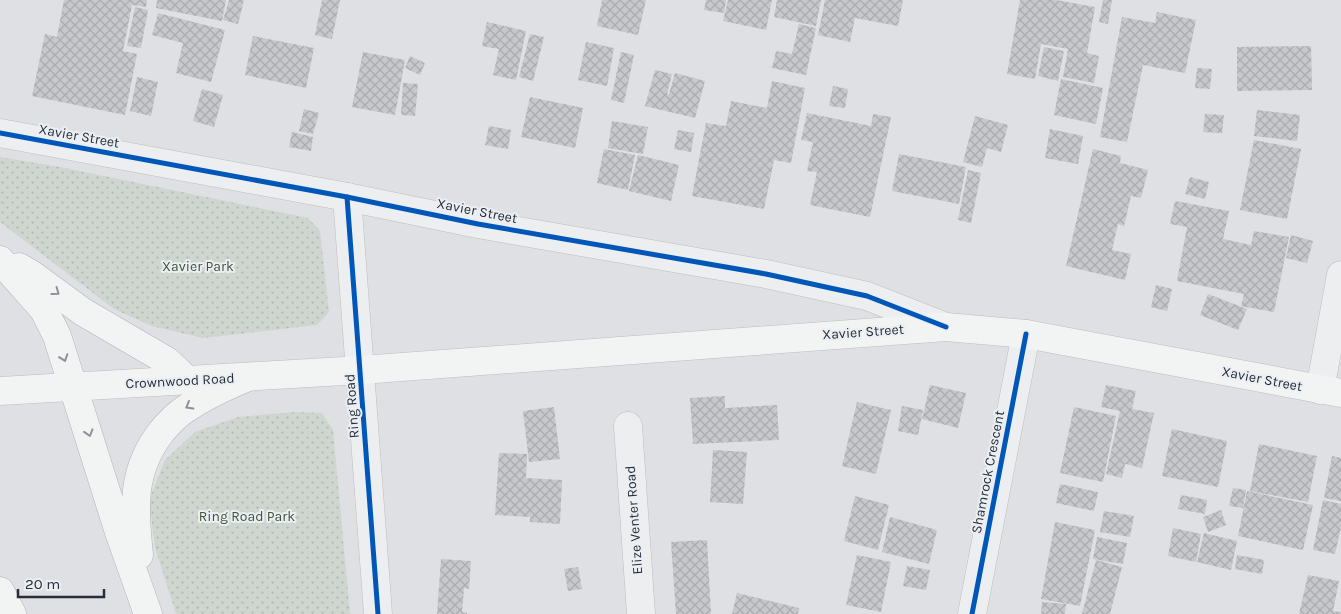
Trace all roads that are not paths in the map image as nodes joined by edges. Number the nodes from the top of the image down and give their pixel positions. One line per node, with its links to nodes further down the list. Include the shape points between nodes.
1 (0, 133): 2 (street, Xavier Street)
2 (347, 197): 5 (street, Xavier Street, via 478,224 766,274 867,296); 7 (street, Ring Road)
3 (0, 259): 9 (main road, one-way to 9, via 31,274 106,326 167,361); 10 (main road, one-way to 10, via 44,310 57,336)
4 (1341, 275): 12 (street)
5 (946, 327): 6 (main road, Xavier Street); 7 (main road, Xavier Street)
6 (1026, 334): 12 (main road, Xavier Street); 19 (street, Shamrock Crescent)
7 (361, 370): 8 (main road, Crownwood Road); 17 (street, Ring Road)
8 (248, 377): 9 (main road, Crownwood Road); 15 (main road, one-way to 15, via 182,410 151,446 143,463 135,521)
9 (188, 381): 10 (main road, Crownwood Road)
10 (74, 387): 11 (main road, Crownwood Road); 15 (main road, one-way to 15)
11 (0, 391)
12 (1330, 391)
13 (628, 426): 18 (street, Elize Venter Road)
14 (0, 591): 16 (main road)
15 (146, 608)
16 (12, 614)
17 (378, 614)
18 (641, 614)
19 (972, 614)

